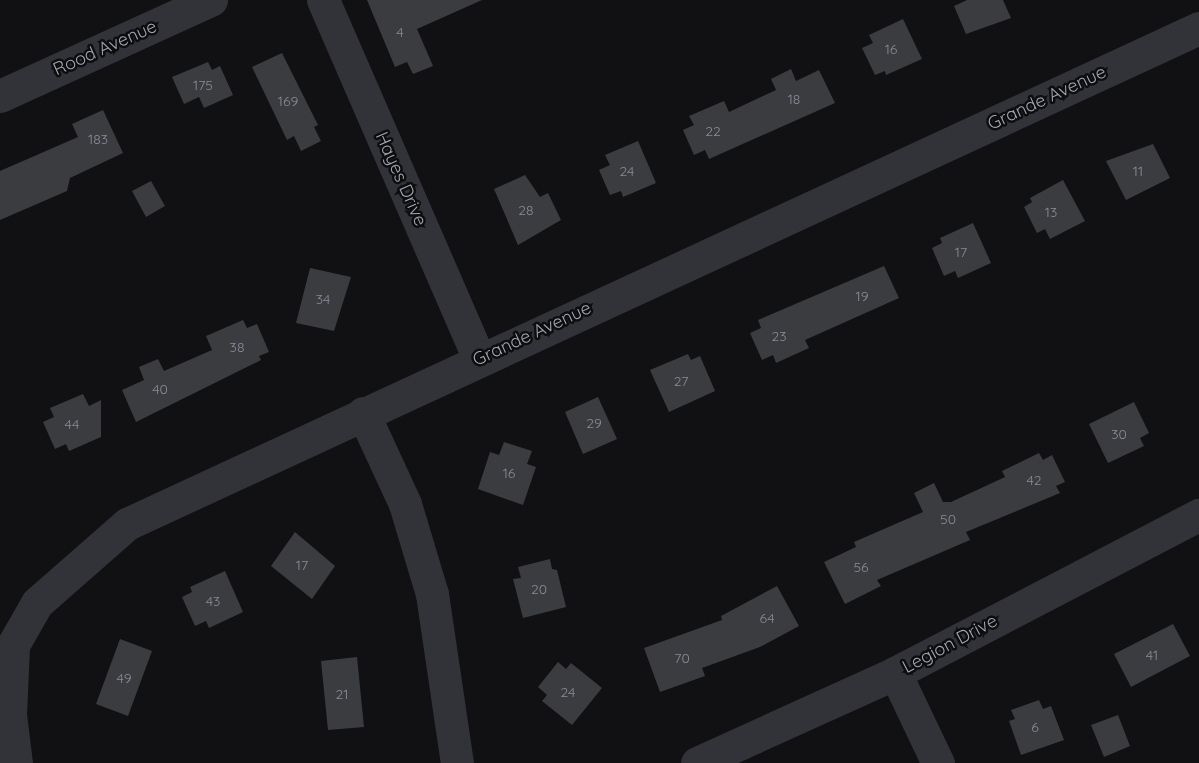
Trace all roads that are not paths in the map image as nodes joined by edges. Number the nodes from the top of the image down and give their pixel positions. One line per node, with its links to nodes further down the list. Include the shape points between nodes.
1 (211, 0): 4 (street, Rood Avenue)
2 (323, 0): 5 (street, Hayes Drive)
3 (1199, 28): 5 (street, Grande Avenue)
4 (0, 96)
5 (479, 359): 6 (street, Grande Avenue)
6 (363, 413): 9 (street, Grande Avenue, via 127,524 37,603 13,645 10,715); 10 (street, via 405,504 432,594)
7 (1199, 515): 8 (street, Legion Drive)
8 (895, 673): 11 (street, Legion Drive); 12 (street)
9 (16, 763)
10 (457, 763)
11 (697, 763)
12 (937, 763)

